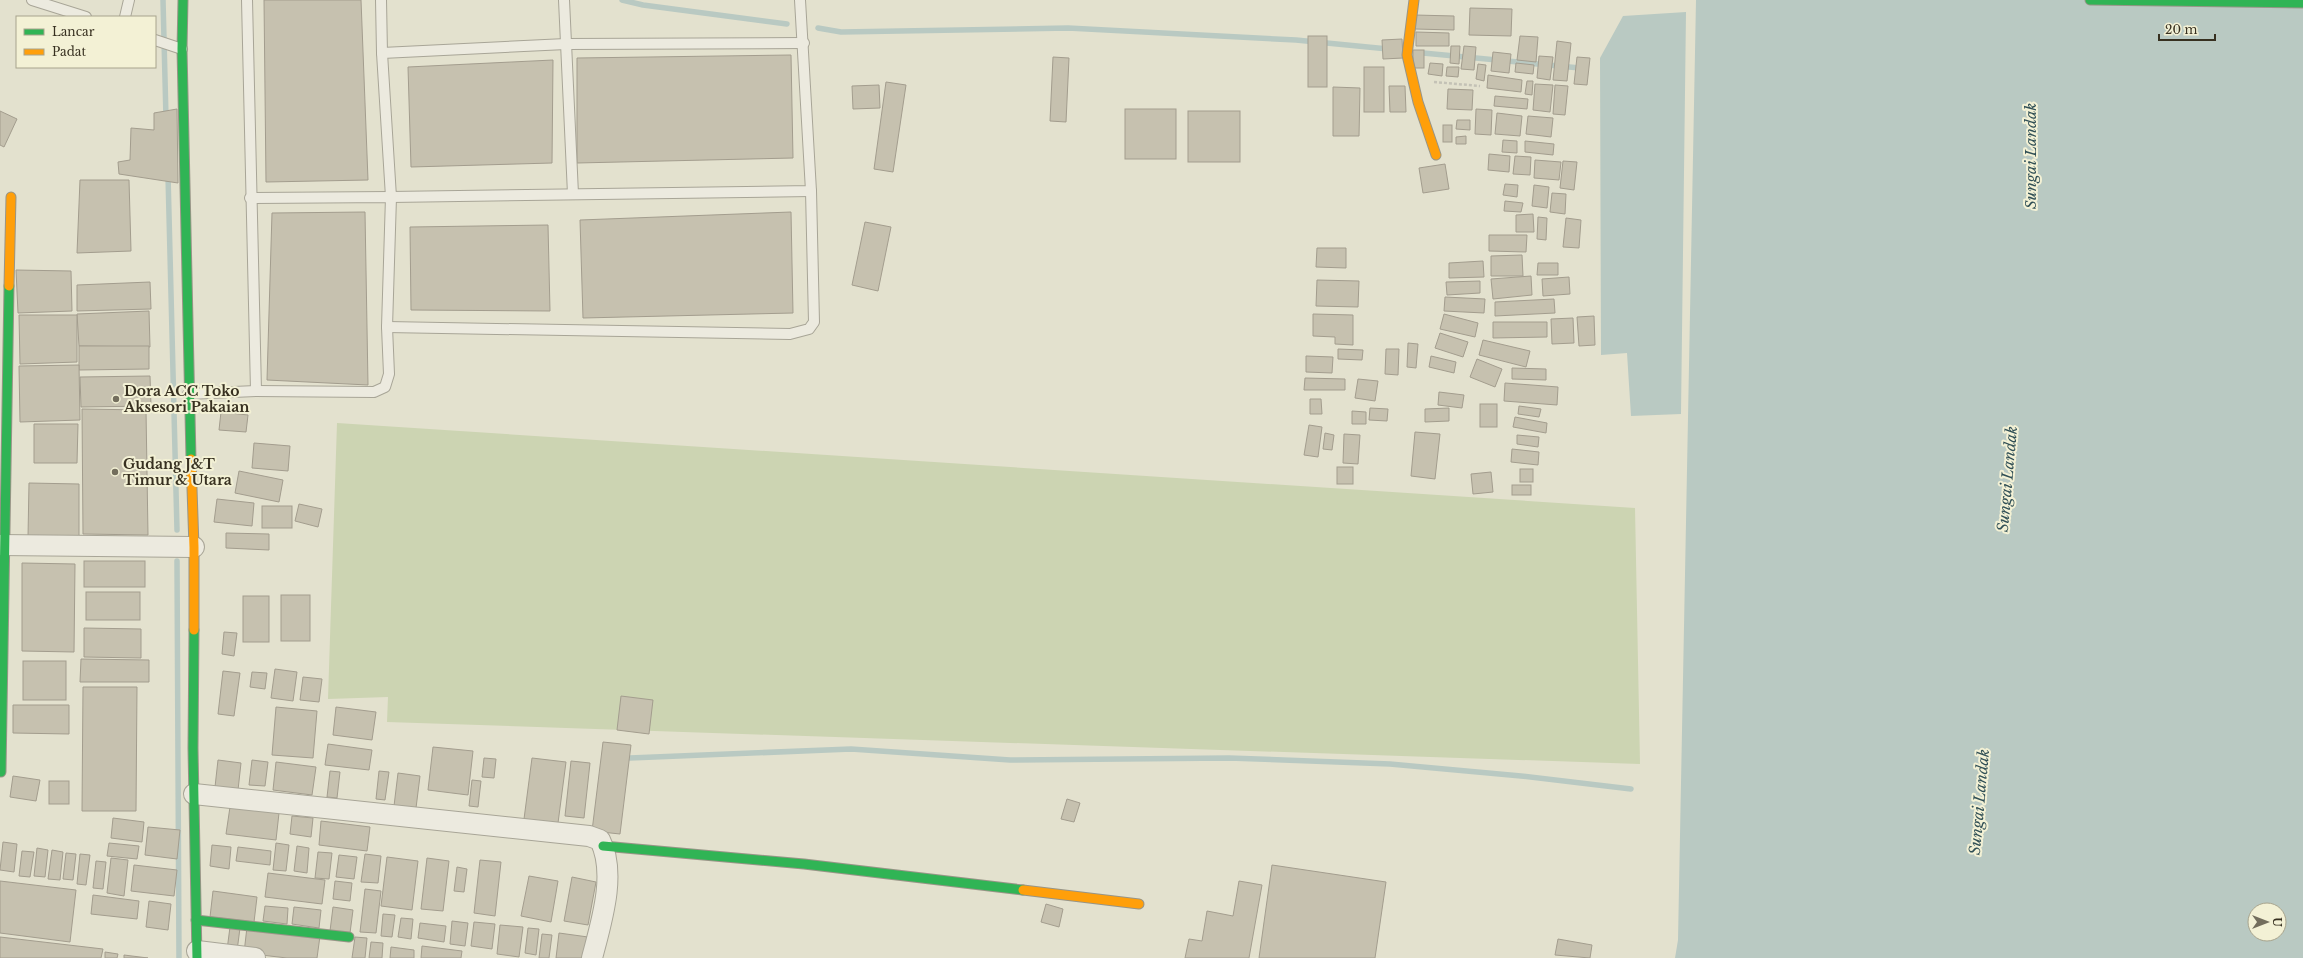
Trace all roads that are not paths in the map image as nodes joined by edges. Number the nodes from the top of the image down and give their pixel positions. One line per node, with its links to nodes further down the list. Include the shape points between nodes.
1 (32, 0): 11 (lane)
2 (129, 0): 12 (lane)
3 (183, 0): 16 (main road)
4 (247, 0): 22 (lane)
5 (381, 0): 17 (lane)
6 (564, 0): 15 (lane)
7 (800, 0): 14 (lane)
8 (1414, 0): 18 (main road, via 1407,55 1418,102)
9 (2090, 0): 10 (main road)
10 (2303, 3)
11 (83, 16)
12 (125, 16)
13 (156, 40): 16 (lane)
14 (804, 43): 15 (lane); 19 (lane)
15 (566, 44): 17 (lane); 20 (lane)
16 (182, 49): 26 (main road)
17 (382, 53): 23 (lane)
18 (1436, 155)
19 (811, 191): 20 (lane); 24 (lane, via 814,322 809,329 790,334)
20 (573, 194): 23 (lane)
21 (11, 197): 27 (main road)
22 (250, 198): 23 (lane); 25 (lane)
23 (391, 198): 24 (lane)
24 (387, 327): 25 (lane, via 389,374 386,387 374,392)
25 (256, 391): 26 (lane)
26 (188, 394): 28 (main road)
27 (3, 545): 28 (street); 29 (main road)
28 (194, 546): 30 (main road)
29 (1, 772)
30 (194, 794): 31 (street, via 589,836 600,840); 33 (main road)
31 (603, 846): 32 (main road, via 712,854); 37 (street, via 607,869 604,908)
32 (1139, 904)
33 (196, 920): 34 (main road); 35 (main road)
34 (349, 937)
35 (197, 954): 36 (street)
36 (255, 958)
37 (592, 958)

